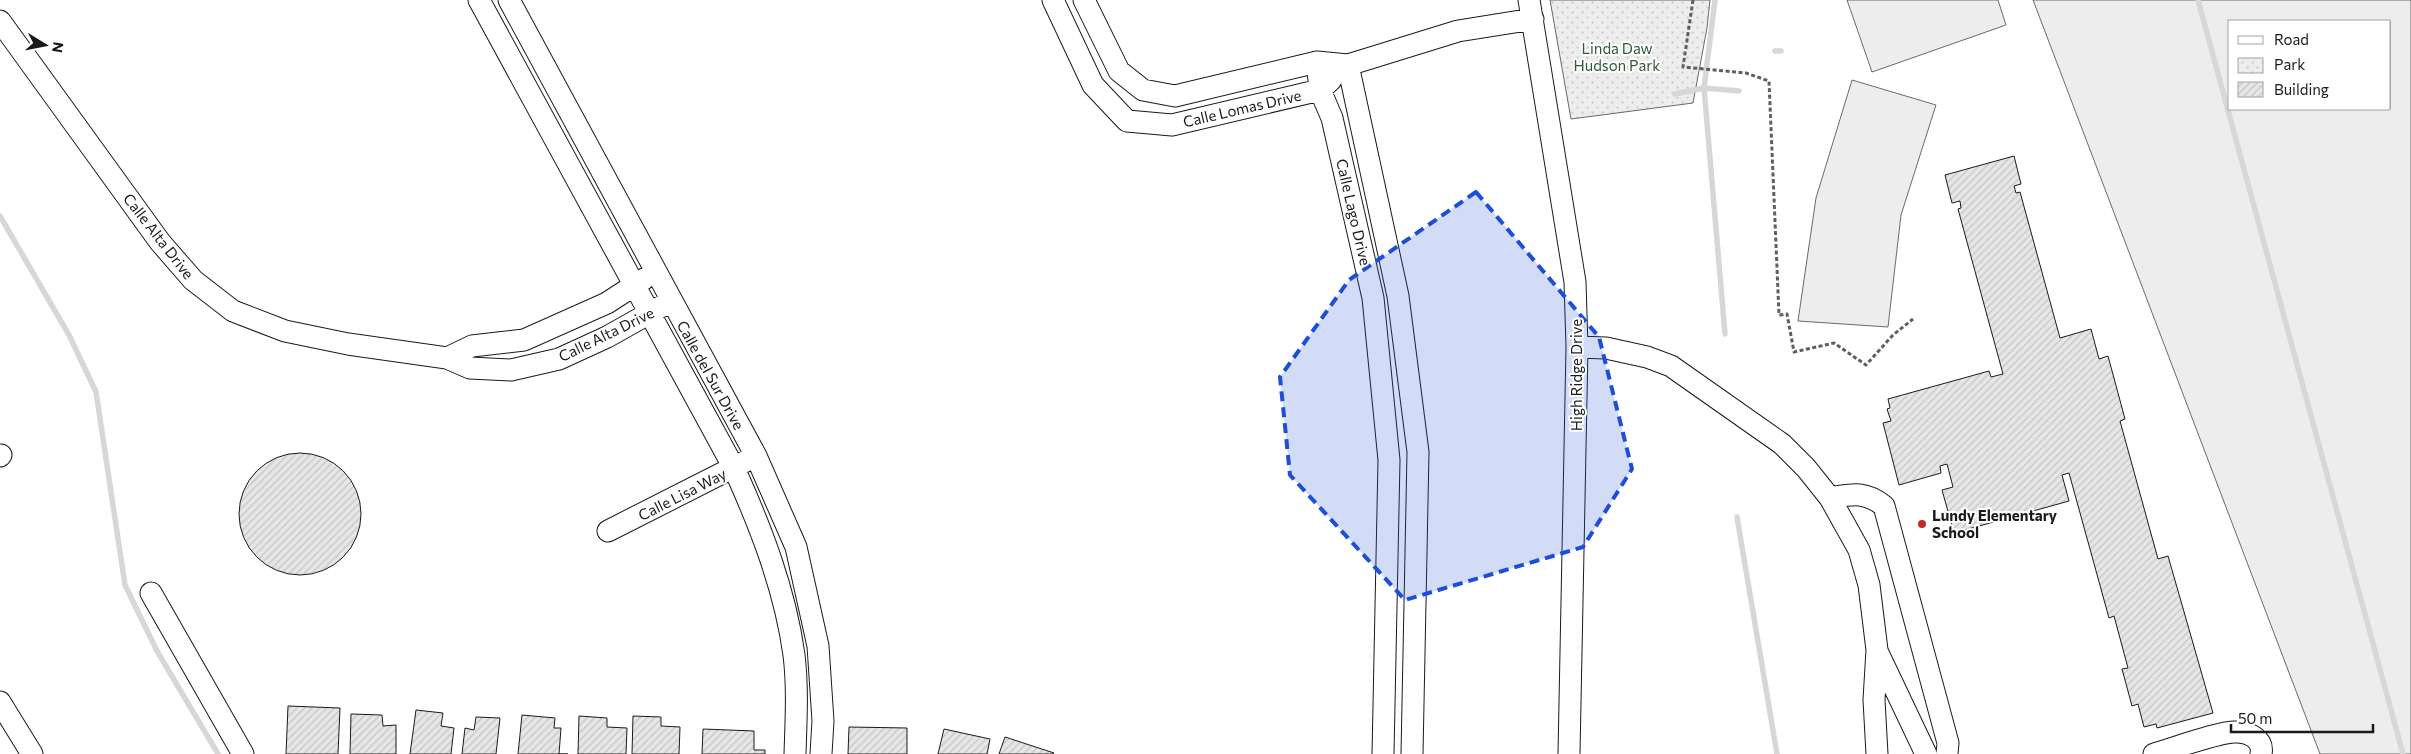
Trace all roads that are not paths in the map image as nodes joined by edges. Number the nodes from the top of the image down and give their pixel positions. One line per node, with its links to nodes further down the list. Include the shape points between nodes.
1 (479, 0): 8 (street, Calle del Sur Drive)
2 (509, 0): 7 (street, Calle del Sur Drive)
3 (1085, 2): 4 (street, Calle Lomas Drive); 11 (street, Calle Lomas Drive, via 1118,71)
4 (1057, 8): 13 (street, Calle Lomas Drive, via 1093,85)
5 (1531, 10): 10 (street, Calle Lomas Drive); 19 (street, High Ridge Drive, via 1575,282)
6 (0, 21): 20 (street, Calle Alta Drive, via 160,242 192,280 234,310 285,331)
7 (519, 22): 8 (street); 14 (street, Calle del Sur Drive)
8 (496, 34): 15 (street, Calle del Sur Drive)
9 (1317, 62): 10 (street, Calle Lomas Drive); 11 (street, Calle Lomas Drive, via 1175,96); 12 (street, Calle Lago Drive)
10 (1348, 65): 12 (street, Calle Lomas Drive); 21 (street, Calle Lago Drive, via 1398,296)
11 (1144, 90): 13 (street)
12 (1320, 90): 13 (street, Calle Lomas Drive, via 1172,125); 22 (street, Calle Lago Drive, via 1332,118 1374,298)
13 (1127, 121)
14 (655, 272): 15 (street, Calle Alta Drive); 16 (street, Calle del Sur Drive)
15 (633, 286): 17 (street, Calle del Sur Drive); 18 (street, Calle Alta Drive, via 567,323 524,340)
16 (671, 301): 17 (street, Calle Alta Drive); 24 (street, Calle del Sur Drive)
17 (649, 314): 23 (street, Calle Alta Drive, via 559,359); 25 (street, Calle del Sur Drive)
18 (508, 342): 20 (street, Calle Alta Drive, via 472,346); 23 (street)
19 (1577, 347): 26 (street, via 1606,348 1671,366 1782,444); 40 (street, High Ridge Drive)
20 (447, 358): 23 (street, Calle Alta Drive, via 470,368)
21 (1407, 362): 22 (street); 31 (street, Calle Lago Drive, via 1418,452)
22 (1380, 365): 30 (street, Calle Lago Drive, via 1389,460)
23 (511, 370)
24 (756, 456): 25 (street, Calle Lisa Way); 37 (street, Calle del Sur Drive, via 796,547 818,646)
25 (734, 468): 27 (street, Calle Lisa Way); 36 (street, Calle del Sur Drive, via 772,560 787,615 794,656)
26 (1830, 498): 29 (street, via 1859,550 1869,585); 43 (street, via 1854,494 1873,497 1884,506 1948,743)
27 (608, 531)
28 (150, 593): 35 (street)
29 (1877, 650): 41 (street, via 1874,700); 42 (street)
30 (1385, 668): 31 (street); 38 (street, Calle Lago Drive)
31 (1414, 670): 39 (street, Calle Lago Drive)
32 (0, 702): 34 (street)
33 (2181, 751): 44 (street); 45 (street, via 2235,732 2258,739)
34 (32, 754)
35 (243, 754)
36 (795, 754)
37 (822, 754)
38 (1383, 754)
39 (1412, 754)
40 (1569, 754)
41 (1877, 754)
42 (1926, 754)
43 (1947, 754)
44 (2154, 754)
45 (2262, 754)

